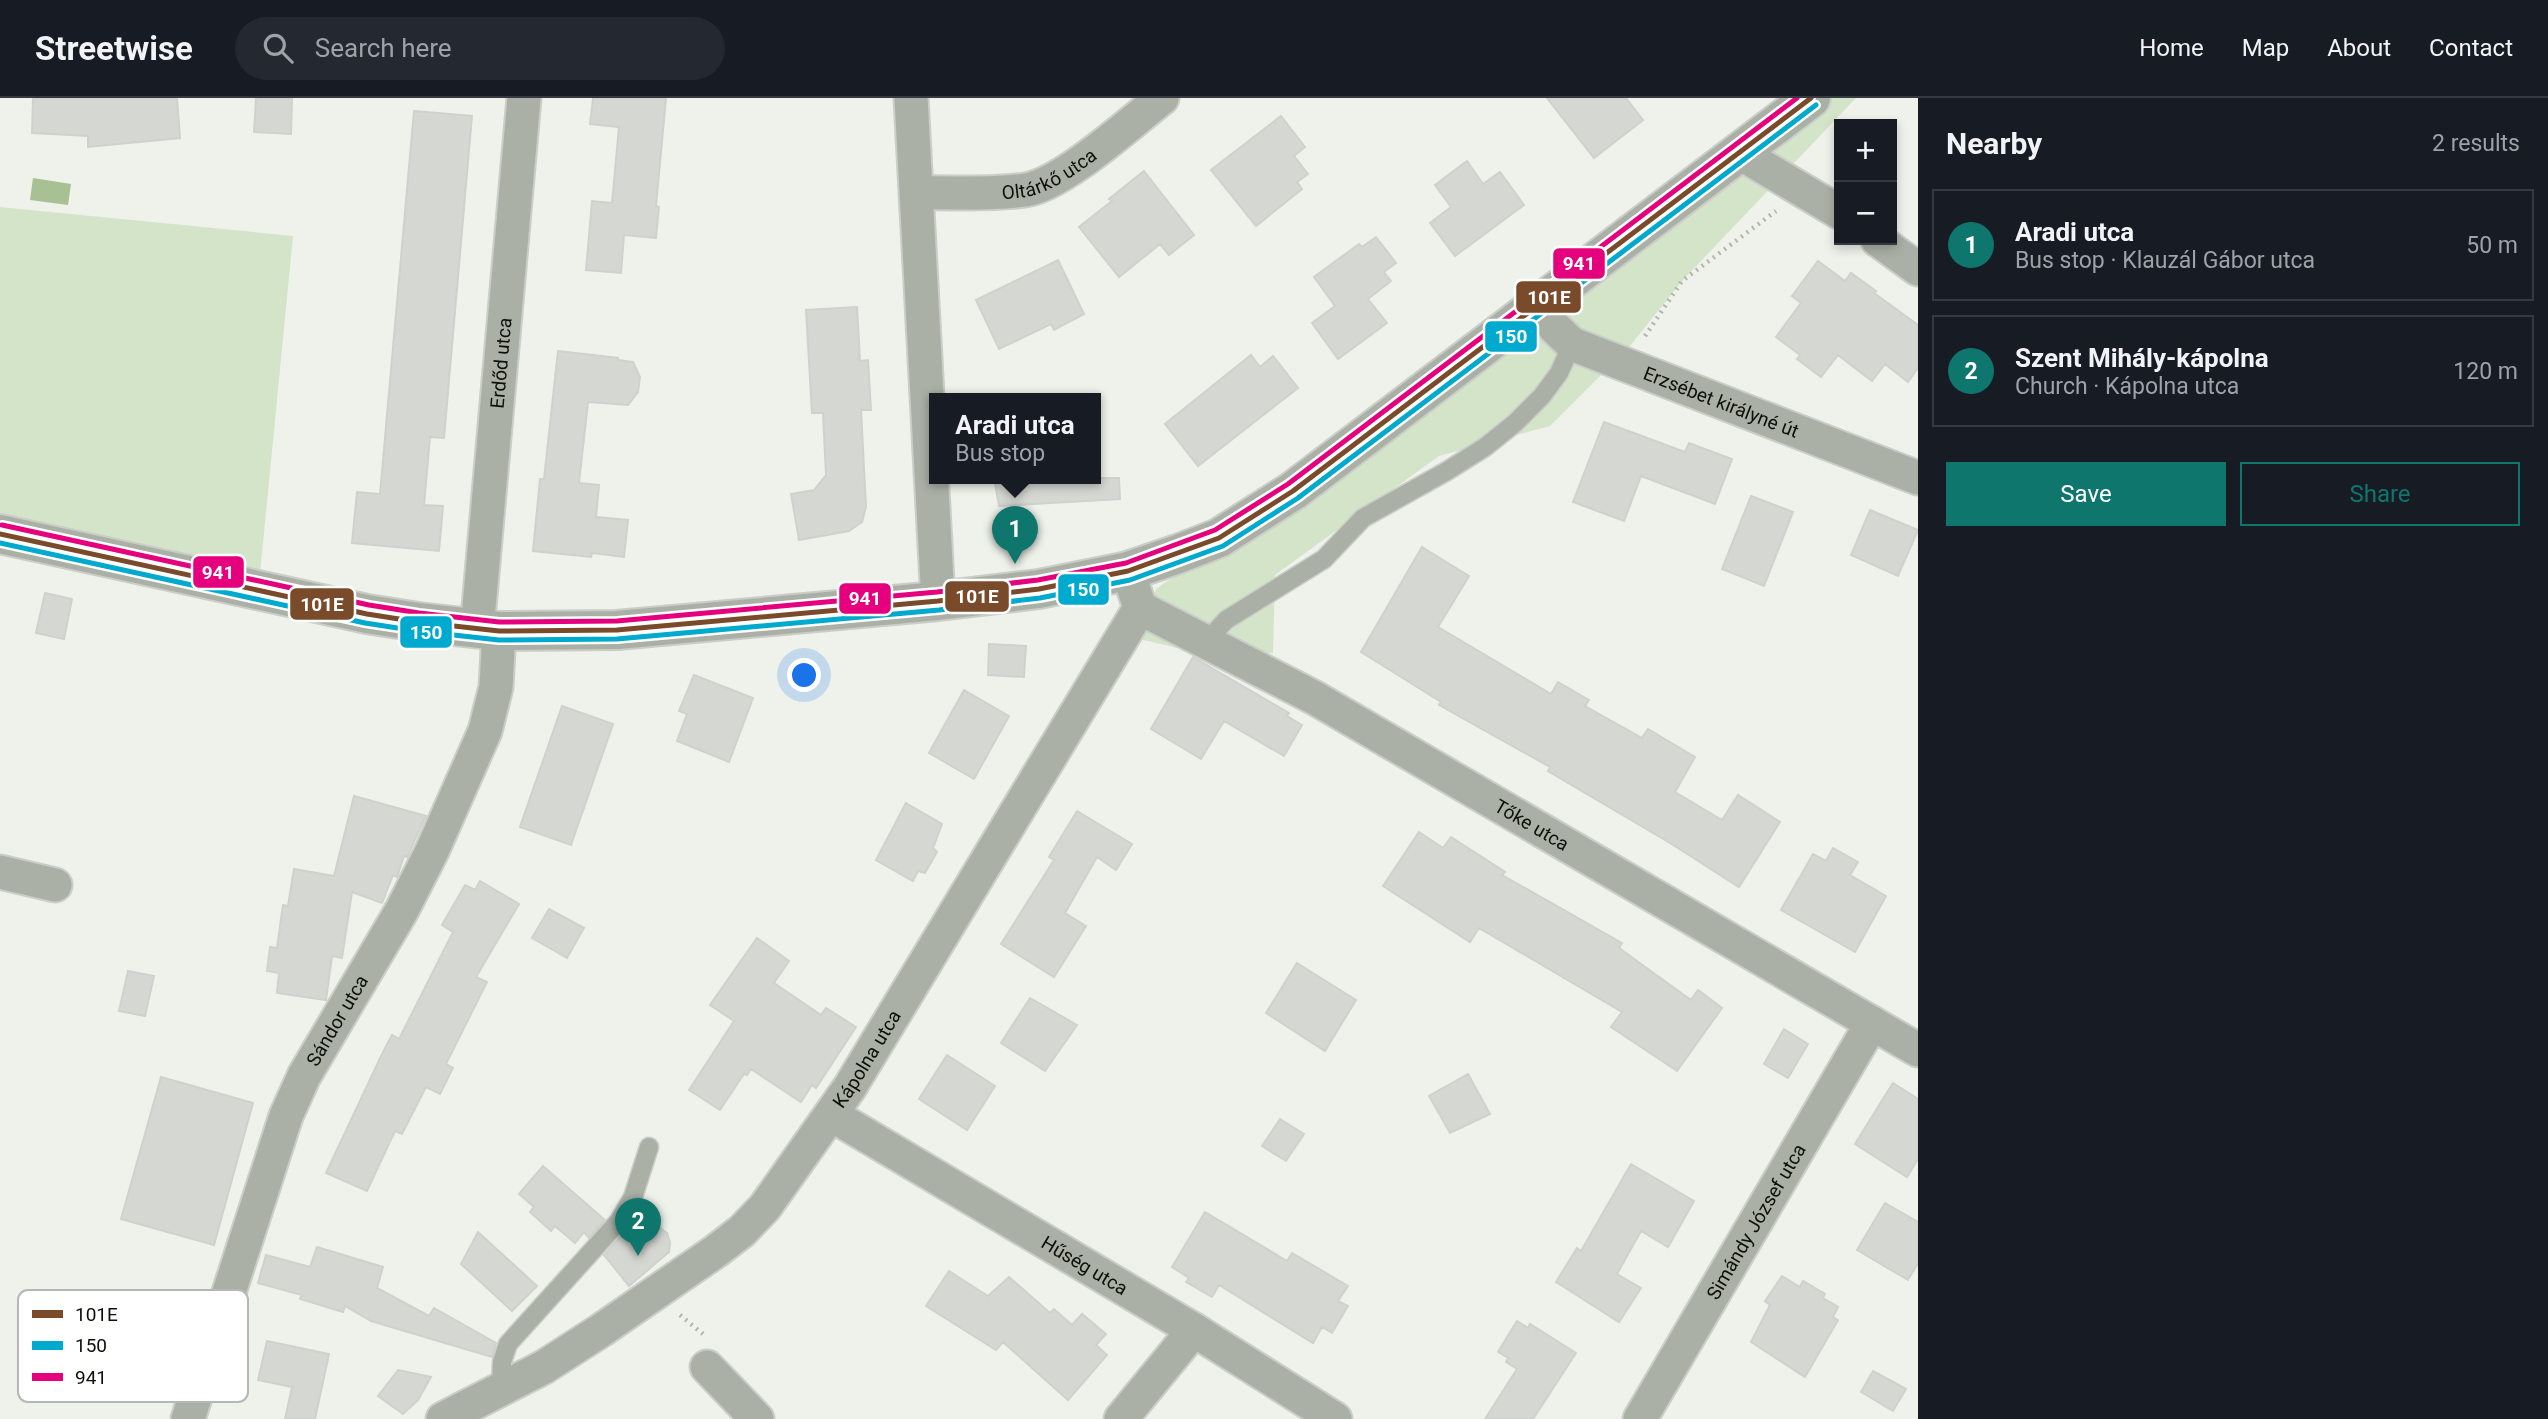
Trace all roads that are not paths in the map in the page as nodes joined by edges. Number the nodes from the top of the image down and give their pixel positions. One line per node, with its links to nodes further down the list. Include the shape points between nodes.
1 (524, 98): 19 (street, Erdőd utca)
2 (911, 98): 6 (street)
3 (1162, 98): 6 (street, Oltárkő utca, via 1071,169 1047,182 1026,190)
4 (1811, 98): 5 (street)
5 (1740, 153): 7 (street); 10 (street)
6 (917, 193): 12 (street)
7 (1834, 209)
8 (1885, 245): 9 (street)
9 (1918, 269)
10 (1538, 305): 11 (street, Erzsébet királyné út); 16 (street, via 1253,518 1219,538)
11 (1572, 344): 13 (street, Erzsébet királyné út); 20 (lane, via 1559,373 1515,423 1447,471 1363,518 1324,559 1226,620)
12 (929, 426)
13 (1918, 478)
14 (932, 484): 17 (street)
15 (0, 534): 19 (street, via 367,614)
16 (1128, 570): 17 (street, via 1039,589); 18 (street)
17 (938, 601): 19 (street, via 617,630)
18 (1140, 608): 20 (street, Tőke utca); 25 (street, Kápolna utca)
19 (488, 630): 27 (street, Sándor utca, via 496,687 485,731 402,910 304,1076 286,1116)
20 (1211, 644): 23 (street, Tőke utca, via 1315,698)
21 (0, 872): 22 (street)
22 (55, 885)
23 (1872, 1023): 24 (street, Tőke utca); 37 (street, Simándy József utca)
24 (1918, 1051)
25 (832, 1115): 28 (street, Hűség utca); 30 (street, Kápolna utca, via 742,1231 600,1331)
26 (649, 1147): 30 (lane, via 633,1197 619,1221 508,1344)
27 (230, 1290)
28 (1194, 1330): 35 (street); 36 (street, Hűség utca)
29 (707, 1367): 34 (street)
30 (501, 1389): 33 (street, Kápolna utca)
31 (193, 1402): 32 (street, Sándor utca)
32 (188, 1419)
33 (443, 1419)
34 (757, 1419)
35 (1121, 1419)
36 (1335, 1419)
37 (1640, 1419)

